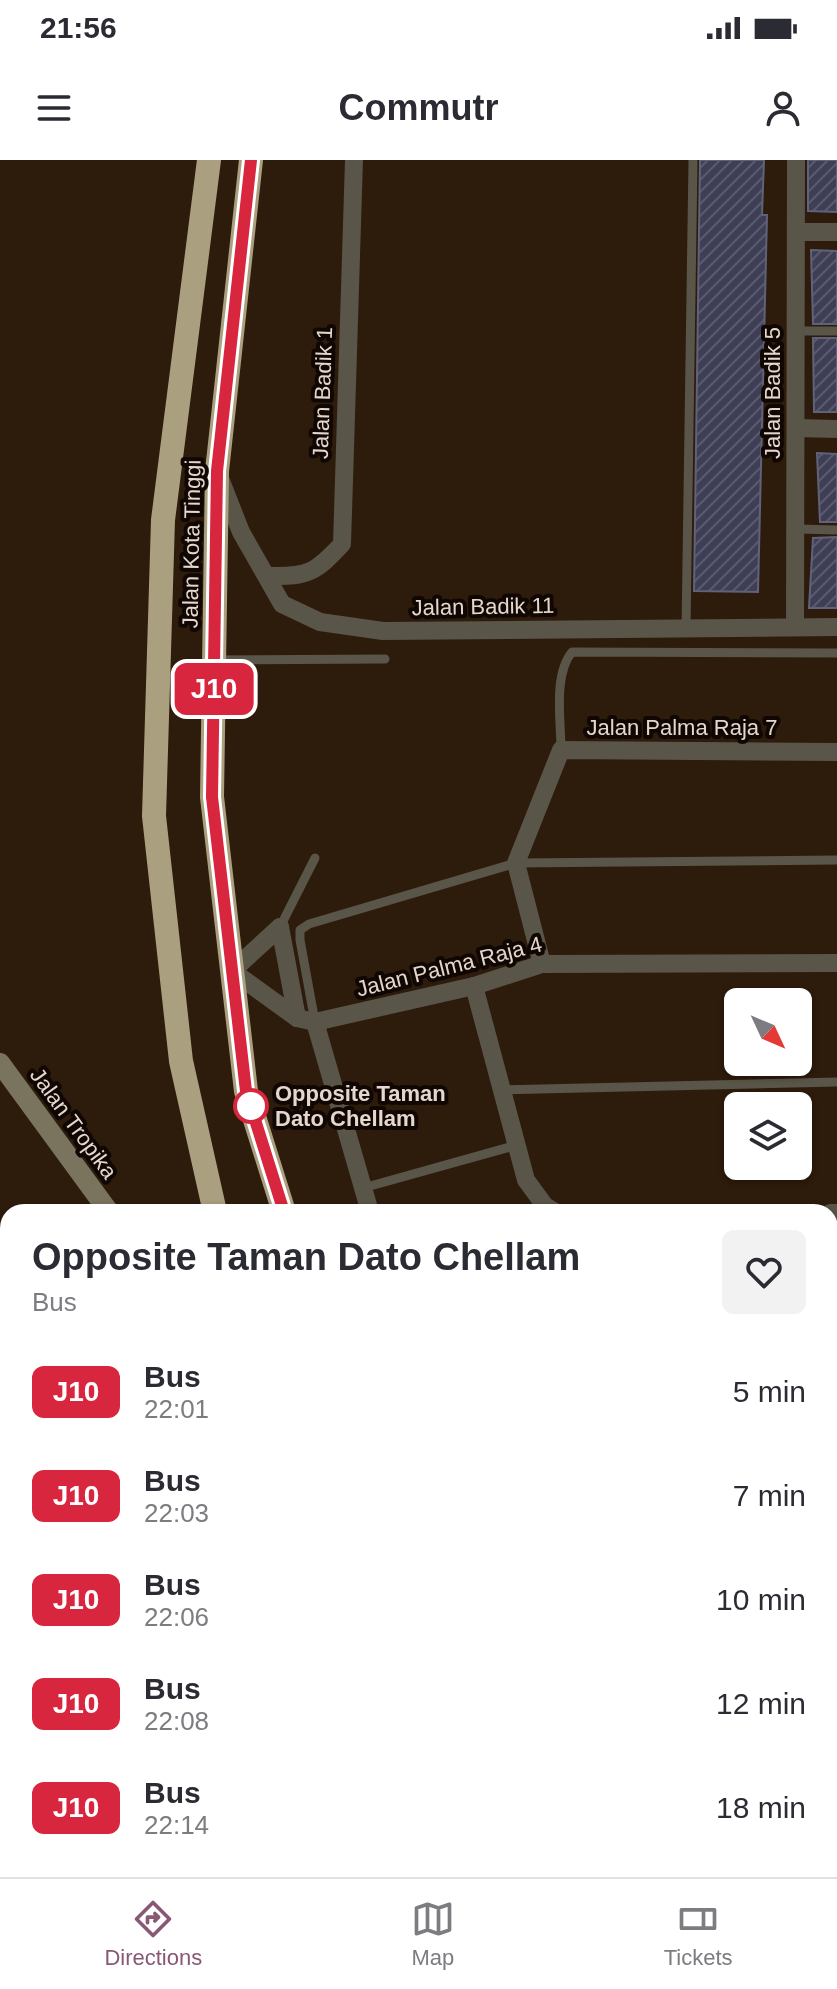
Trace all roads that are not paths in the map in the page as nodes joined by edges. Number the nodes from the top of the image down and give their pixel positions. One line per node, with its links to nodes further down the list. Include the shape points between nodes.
1 (209, 160): 39 (highway, Jalan Kota Tinggi, via 163,520 154,816 181,1061)
2 (251, 160): 12 (highway, Jalan Kota Tinggi)
3 (354, 160): 15 (street, Jalan Badik 1, via 342,544 301,577)
4 (693, 160): 18 (lane)
5 (796, 160): 6 (street, Jalan Badik 5)
6 (796, 232): 7 (street); 8 (street, Jalan Badik 5)
7 (837, 232)
8 (796, 331): 9 (lane); 10 (street, Jalan Badik 5)
9 (837, 331)
10 (796, 428): 11 (street); 13 (street, Jalan Badik 5)
11 (837, 429)
12 (217, 471): 15 (street, Jalan Badik 11, via 241,532); 21 (highway, Jalan Kota Tinggi)
13 (797, 529): 14 (lane); 16 (street, Jalan Badik 5)
14 (837, 530)
15 (270, 576): 18 (street, Jalan Badik 11, via 282,604 320,622 383,631)
16 (795, 626): 17 (street, Jalan Badik 11); 18 (street, Jalan Badik 11)
17 (837, 627)
18 (686, 628)
19 (837, 653): 22 (lane, via 572,652 564,661)
20 (385, 659): 21 (lane)
21 (214, 660): 30 (highway, Jalan Kota Tinggi, via 212,797)
22 (561, 750): 23 (street, Jalan Palma Raja 7); 26 (street, Jalan Palma Raja 7)
23 (837, 752)
24 (315, 858): 27 (lane)
25 (837, 860): 26 (lane)
26 (516, 863): 29 (street); 32 (lane, via 300,930)
27 (280, 927): 30 (street); 32 (street)
28 (837, 963): 29 (street, Jalan Palma Raja 4)
29 (542, 964): 31 (street, Jalan Palma Raja 4)
30 (232, 971): 32 (street); 40 (highway, Jalan Kota Tinggi, via 246,1091)
31 (474, 986): 32 (street, Jalan Palma Raja 4); 35 (street)
32 (306, 1020): 37 (street)
33 (0, 1063): 38 (street, Jalan Tropika)
34 (837, 1082): 35 (lane)
35 (502, 1090): 36 (street)
36 (517, 1145): 37 (lane); 42 (street, via 526,1180)
37 (363, 1188): 41 (street)
38 (103, 1204)
39 (213, 1204)
40 (281, 1204)
41 (368, 1204)
42 (544, 1204)

